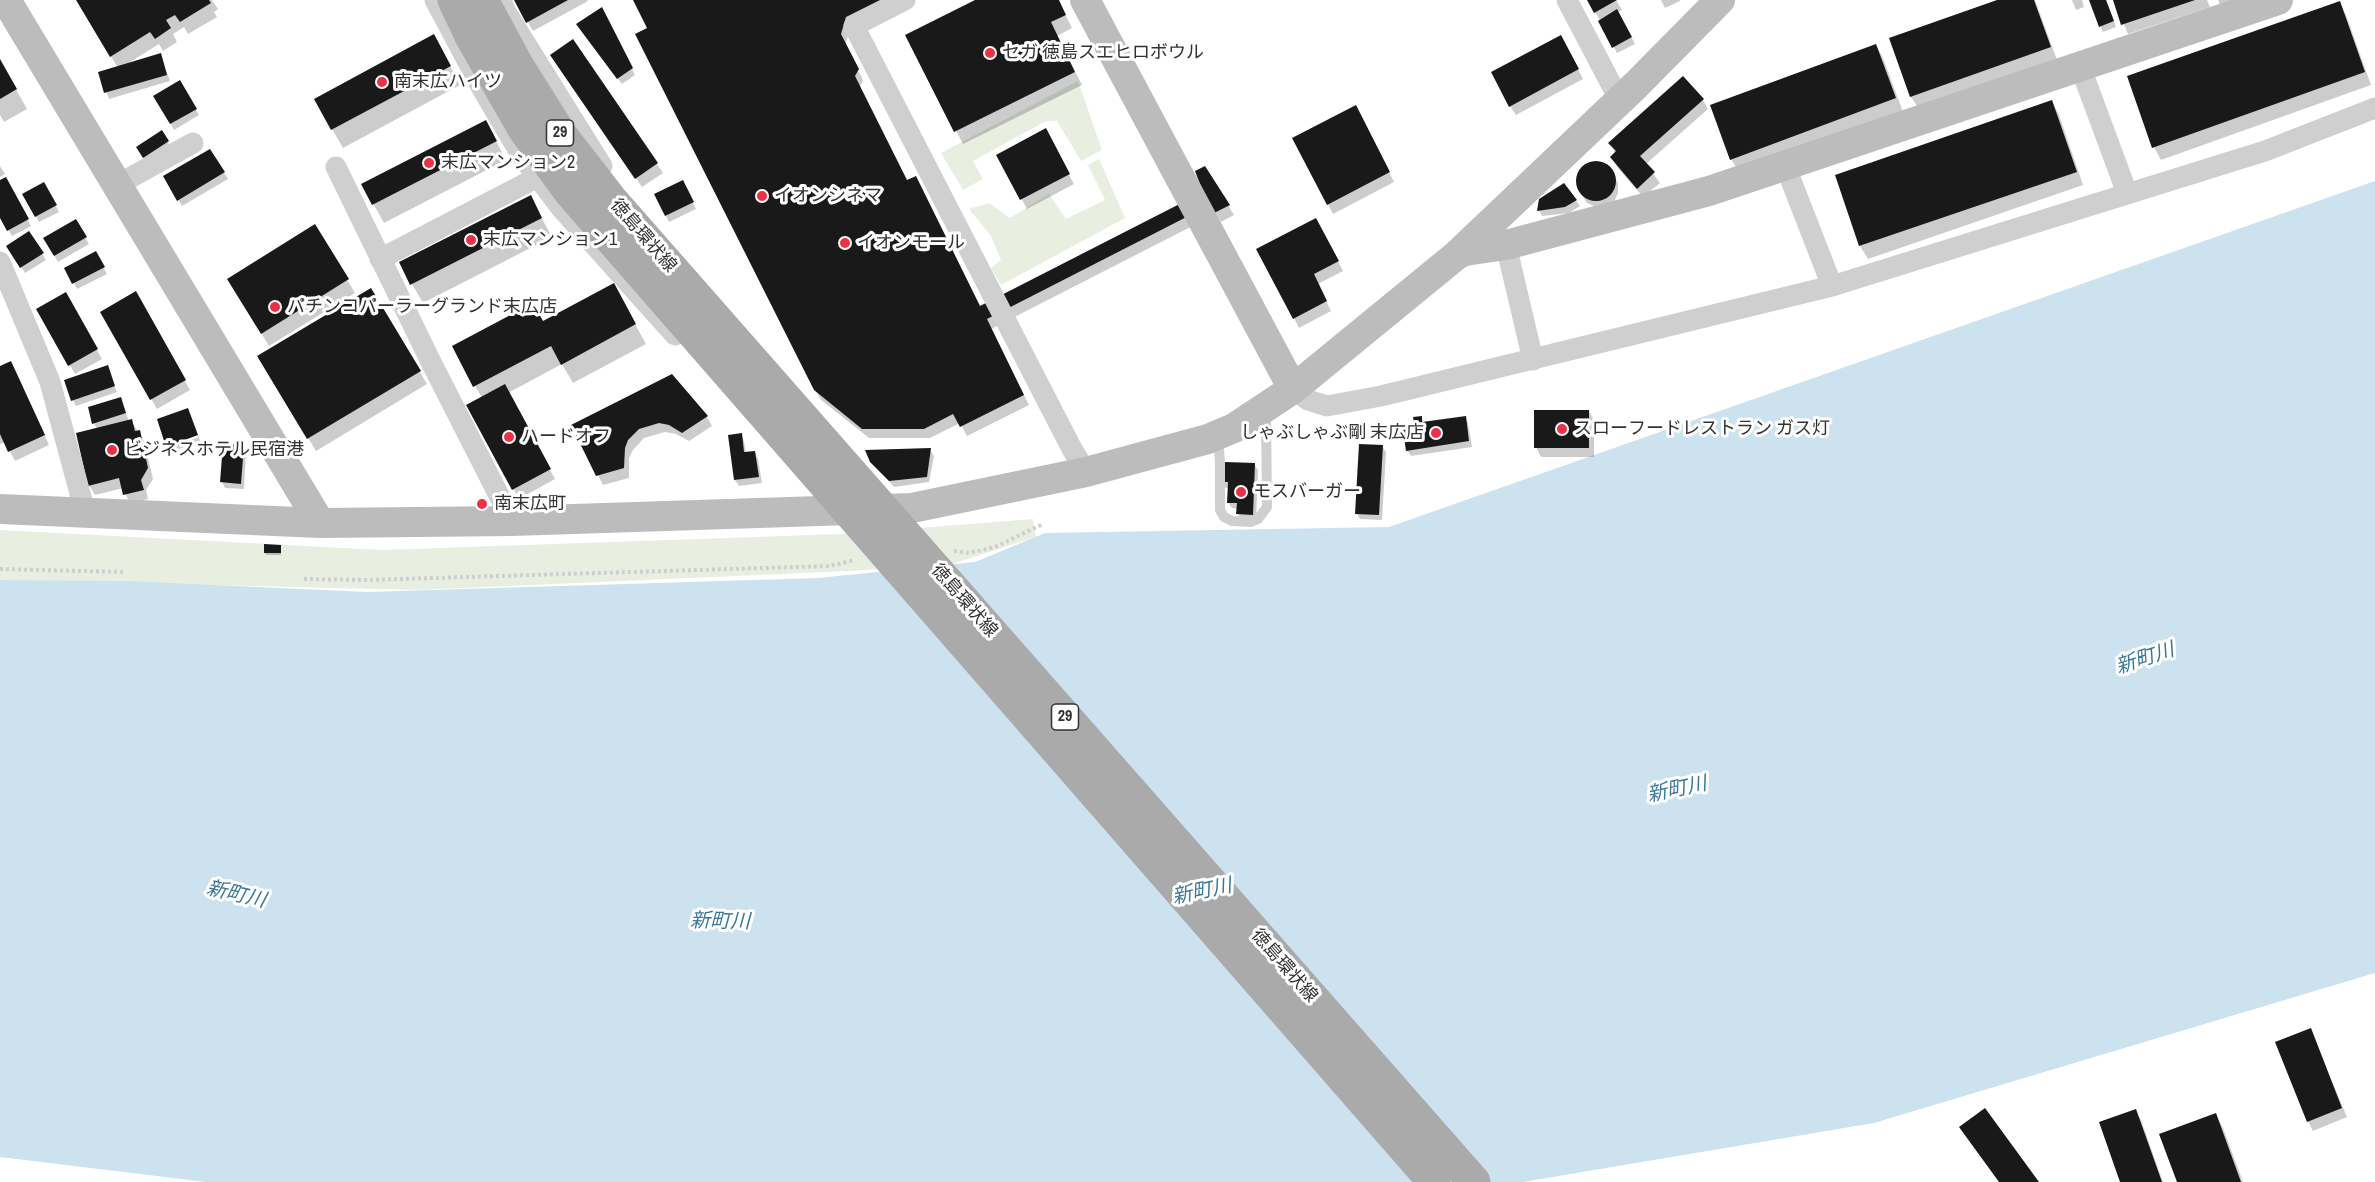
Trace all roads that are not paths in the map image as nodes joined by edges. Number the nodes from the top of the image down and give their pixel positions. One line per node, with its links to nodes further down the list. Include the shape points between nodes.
1 (435, 0): 13 (street)
2 (454, 0): 42 (main road, 徳島環状線 / 29, bridge, via 519,121 570,192)
3 (482, 0): 43 (main road, 徳島環状線 / 29, bridge, via 561,135 613,201)
4 (501, 0): 11 (street)
5 (905, 0): 35 (street, via 854,26)
6 (1085, 0): 32 (street)
7 (1567, 0): 14 (street)
8 (1720, 0): 14 (street)
9 (2278, 0): 12 (street)
10 (7, 11): 21 (street)
11 (540, 66): 13 (street); 20 (street)
12 (2080, 66): 17 (street); 22 (street)
13 (484, 92): 19 (street)
14 (1620, 101): 25 (street)
15 (2375, 108): 22 (street, via 2265,151)
16 (193, 143): 21 (street)
17 (1785, 165): 24 (street, via 1709,191); 29 (street)
18 (336, 167): 26 (street)
19 (538, 177): 23 (street); 26 (street)
20 (611, 181): 23 (street); 28 (street)
21 (117, 185): 41 (street)
22 (2127, 193): 29 (street)
23 (561, 208): 30 (street)
24 (1506, 245): 25 (street); 31 (street)
25 (1458, 254): 32 (street)
26 (380, 258): 40 (street)
27 (0, 262): 39 (street, via 50,382)
28 (686, 274): 30 (street); 36 (street, via 756,360)
29 (1832, 286): 31 (street)
30 (650, 309): 36 (street, via 726,389)
31 (1533, 360): 32 (street, via 1327,406 1308,400)
32 (1293, 389): 33 (street)
33 (1266, 407): 34 (street); 34 (lane, via 1267,507 1251,522 1232,521 1220,510)
34 (1218, 435): 35 (street)
35 (1086, 472): 38 (street, via 912,508)
36 (832, 485): 38 (street)
37 (0, 509): 39 (street)
38 (856, 511): 40 (street)
39 (85, 512): 41 (street)
40 (512, 521): 41 (street)
41 (320, 523)
42 (1434, 1182)
43 (1474, 1182)

